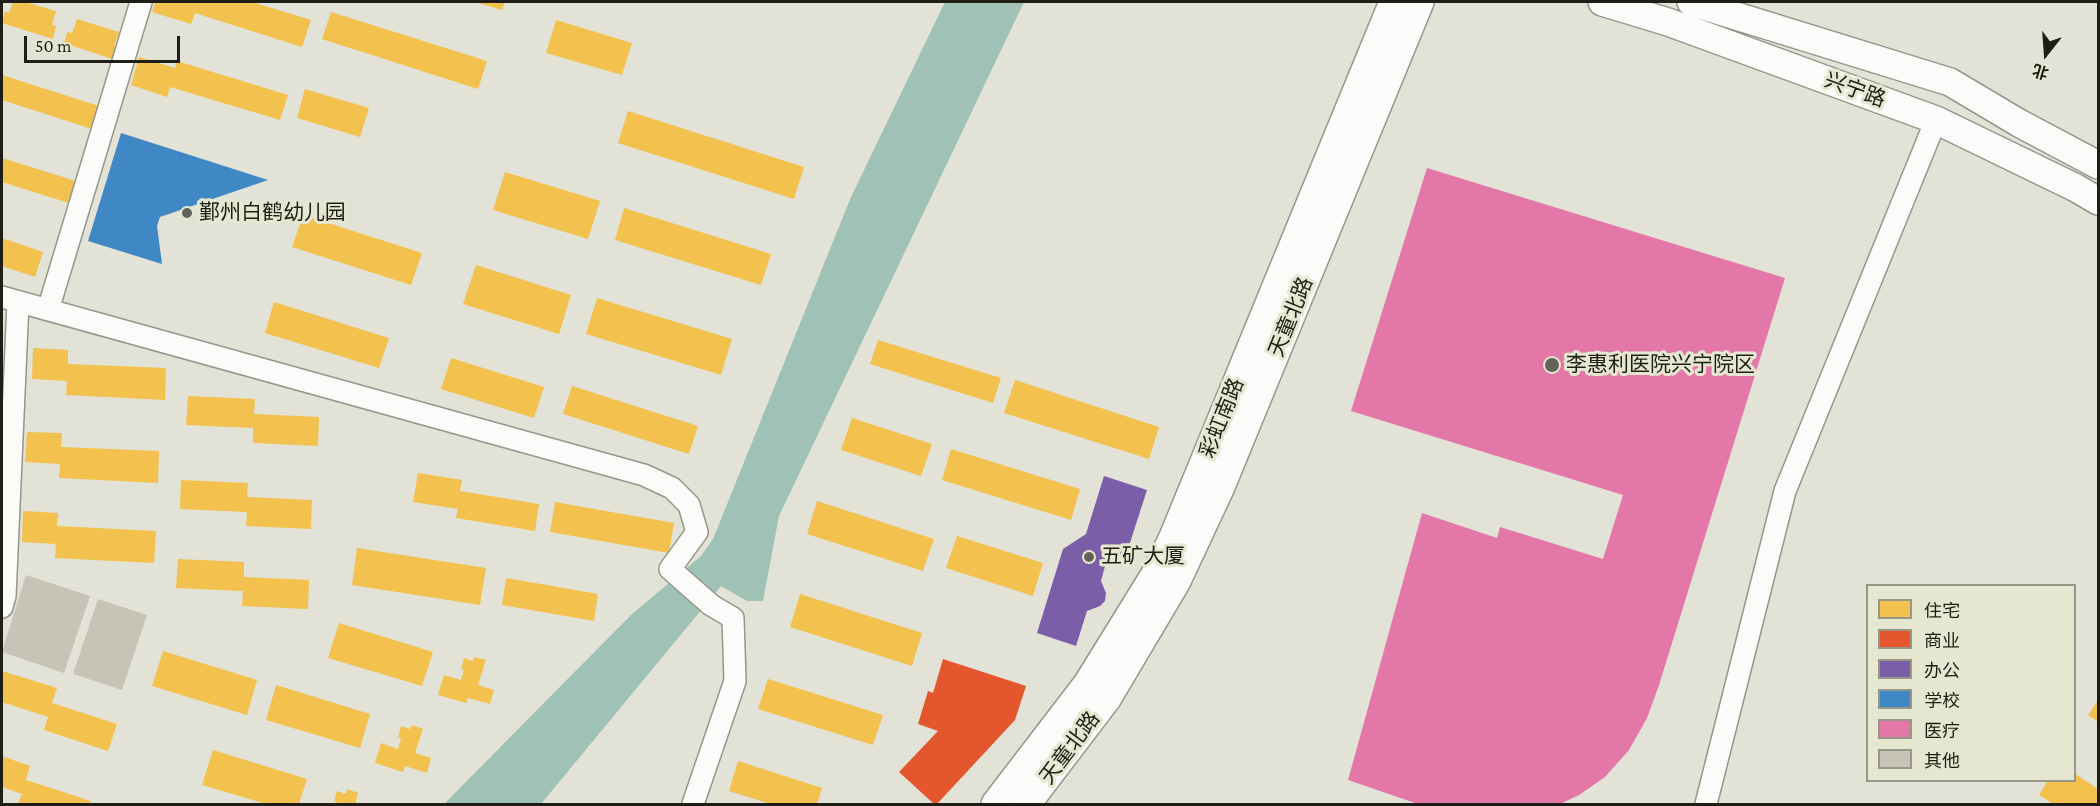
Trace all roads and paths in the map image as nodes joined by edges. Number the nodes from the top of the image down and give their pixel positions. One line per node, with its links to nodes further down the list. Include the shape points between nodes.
1 (141, 2): 10 (street)
2 (1393, 2): 13 (main road, 彩虹南路, via 1155,574 1088,684)
3 (1420, 2): 14 (main road, 天童北路, via 1220,489 1177,580 1107,699)
4 (1602, 2): 6 (main road, 兴宁路, via 1668,22)
5 (1691, 2): 7 (main road, 兴宁路, via 1950,82)
6 (1936, 120): 8 (main road, 兴宁路); 15 (street, via 1785,491)
7 (2098, 165)
8 (2098, 201)
9 (10, 299): 10 (street); 11 (street)
10 (48, 310): 12 (street, via 644,475 672,488 689,505 697,532 670,569 711,605 733,618 735,681)
11 (2, 607)
12 (693, 804)
13 (995, 804)
14 (1027, 804)
15 (1706, 804)

